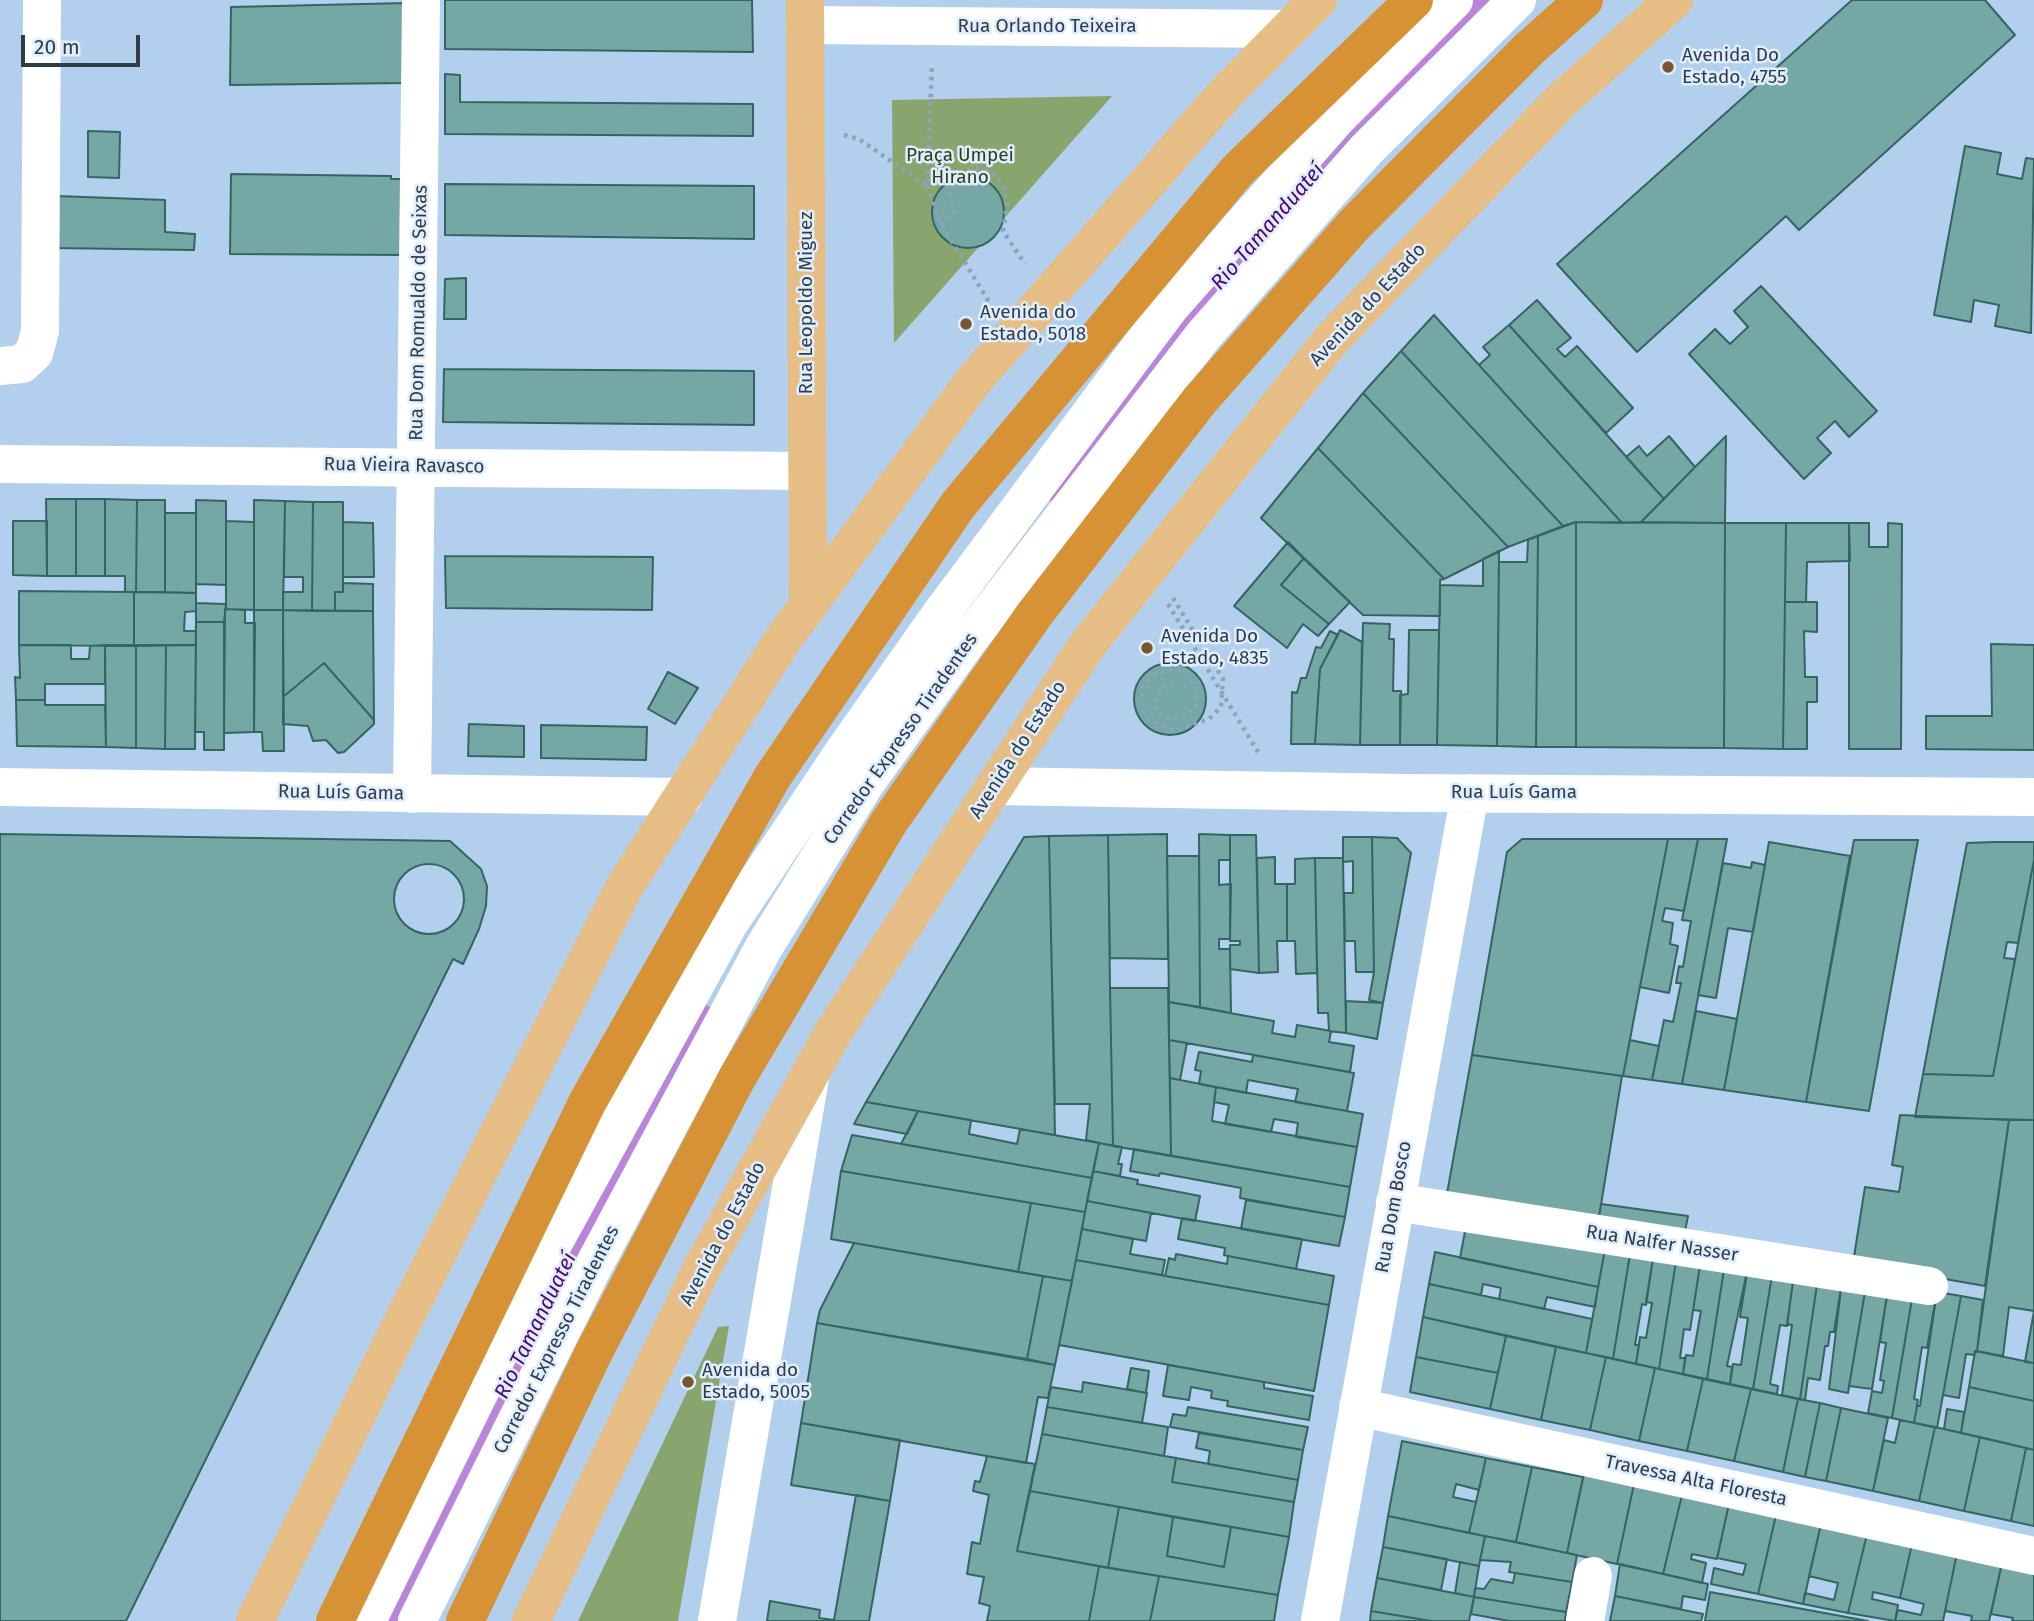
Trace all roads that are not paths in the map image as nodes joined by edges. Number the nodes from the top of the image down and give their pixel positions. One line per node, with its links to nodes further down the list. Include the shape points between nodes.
1 (42, 0): 11 (street, via 40,331 34,352 22,364)
2 (421, 0): 13 (street, Rua Dom Romualdo de Seixas)
3 (1318, 0): 10 (main road)
4 (1414, 0): 29 (highway, via 1237,171 958,505 773,776 587,1101)
5 (1454, 0): 30 (street, Corredor Expresso Tiradentes, via 1339,116 1170,307 842,754 728,925 548,1253)
6 (1517, 0): 31 (street, Corredor Expresso Tiradentes, via 1366,150 1203,336 967,642 865,784 764,947 599,1254)
7 (1584, 0): 32 (highway, via 1354,225 1200,400 1034,615 890,822 737,1078 594,1352)
8 (1674, 0): 16 (main road, Avenida do Estado, via 1561,101 1332,339 1088,644)
9 (805, 12): 10 (street, Rua Orlando Teixeira, via 933,26); 14 (main road, Rua Leopoldo Miguez)
10 (1289, 29): 15 (main road, via 1225,94 975,379)
11 (0, 366)
12 (0, 464): 13 (street, Rua Vieira Ravasco)
13 (417, 466): 14 (street, Rua Vieira Ravasco); 19 (street, Rua Dom Romualdo de Seixas)
14 (807, 471): 15 (main road, Rua Leopoldo Miguez)
15 (808, 606): 20 (main road)
16 (995, 786): 18 (street, Rua Luís Gama); 22 (main road, Avenida do Estado)
17 (0, 787): 19 (street, Rua Luís Gama)
18 (1470, 793): 21 (street, Rua Luís Gama); 23 (street, Rua Dom Bosco)
19 (412, 794): 20 (street, Rua Luís Gama)
20 (683, 797): 28 (main road, via 625,886)
21 (2034, 797)
22 (810, 1074): 33 (main road, Avenida do Estado, via 701,1270); 34 (street)
23 (1395, 1202): 24 (street, Rua Nalfer Nasser); 25 (street, Rua Dom Bosco)
24 (1929, 1286)
25 (1358, 1407): 26 (street, Travessa Alta Floresta); 35 (street, Rua Dom Bosco)
26 (2034, 1556)
27 (1593, 1576): 36 (street)
28 (255, 1621)
29 (335, 1621)
30 (367, 1621)
31 (417, 1621)
32 (465, 1621)
33 (531, 1621)
34 (717, 1621)
35 (1320, 1621)
36 (1585, 1621)

